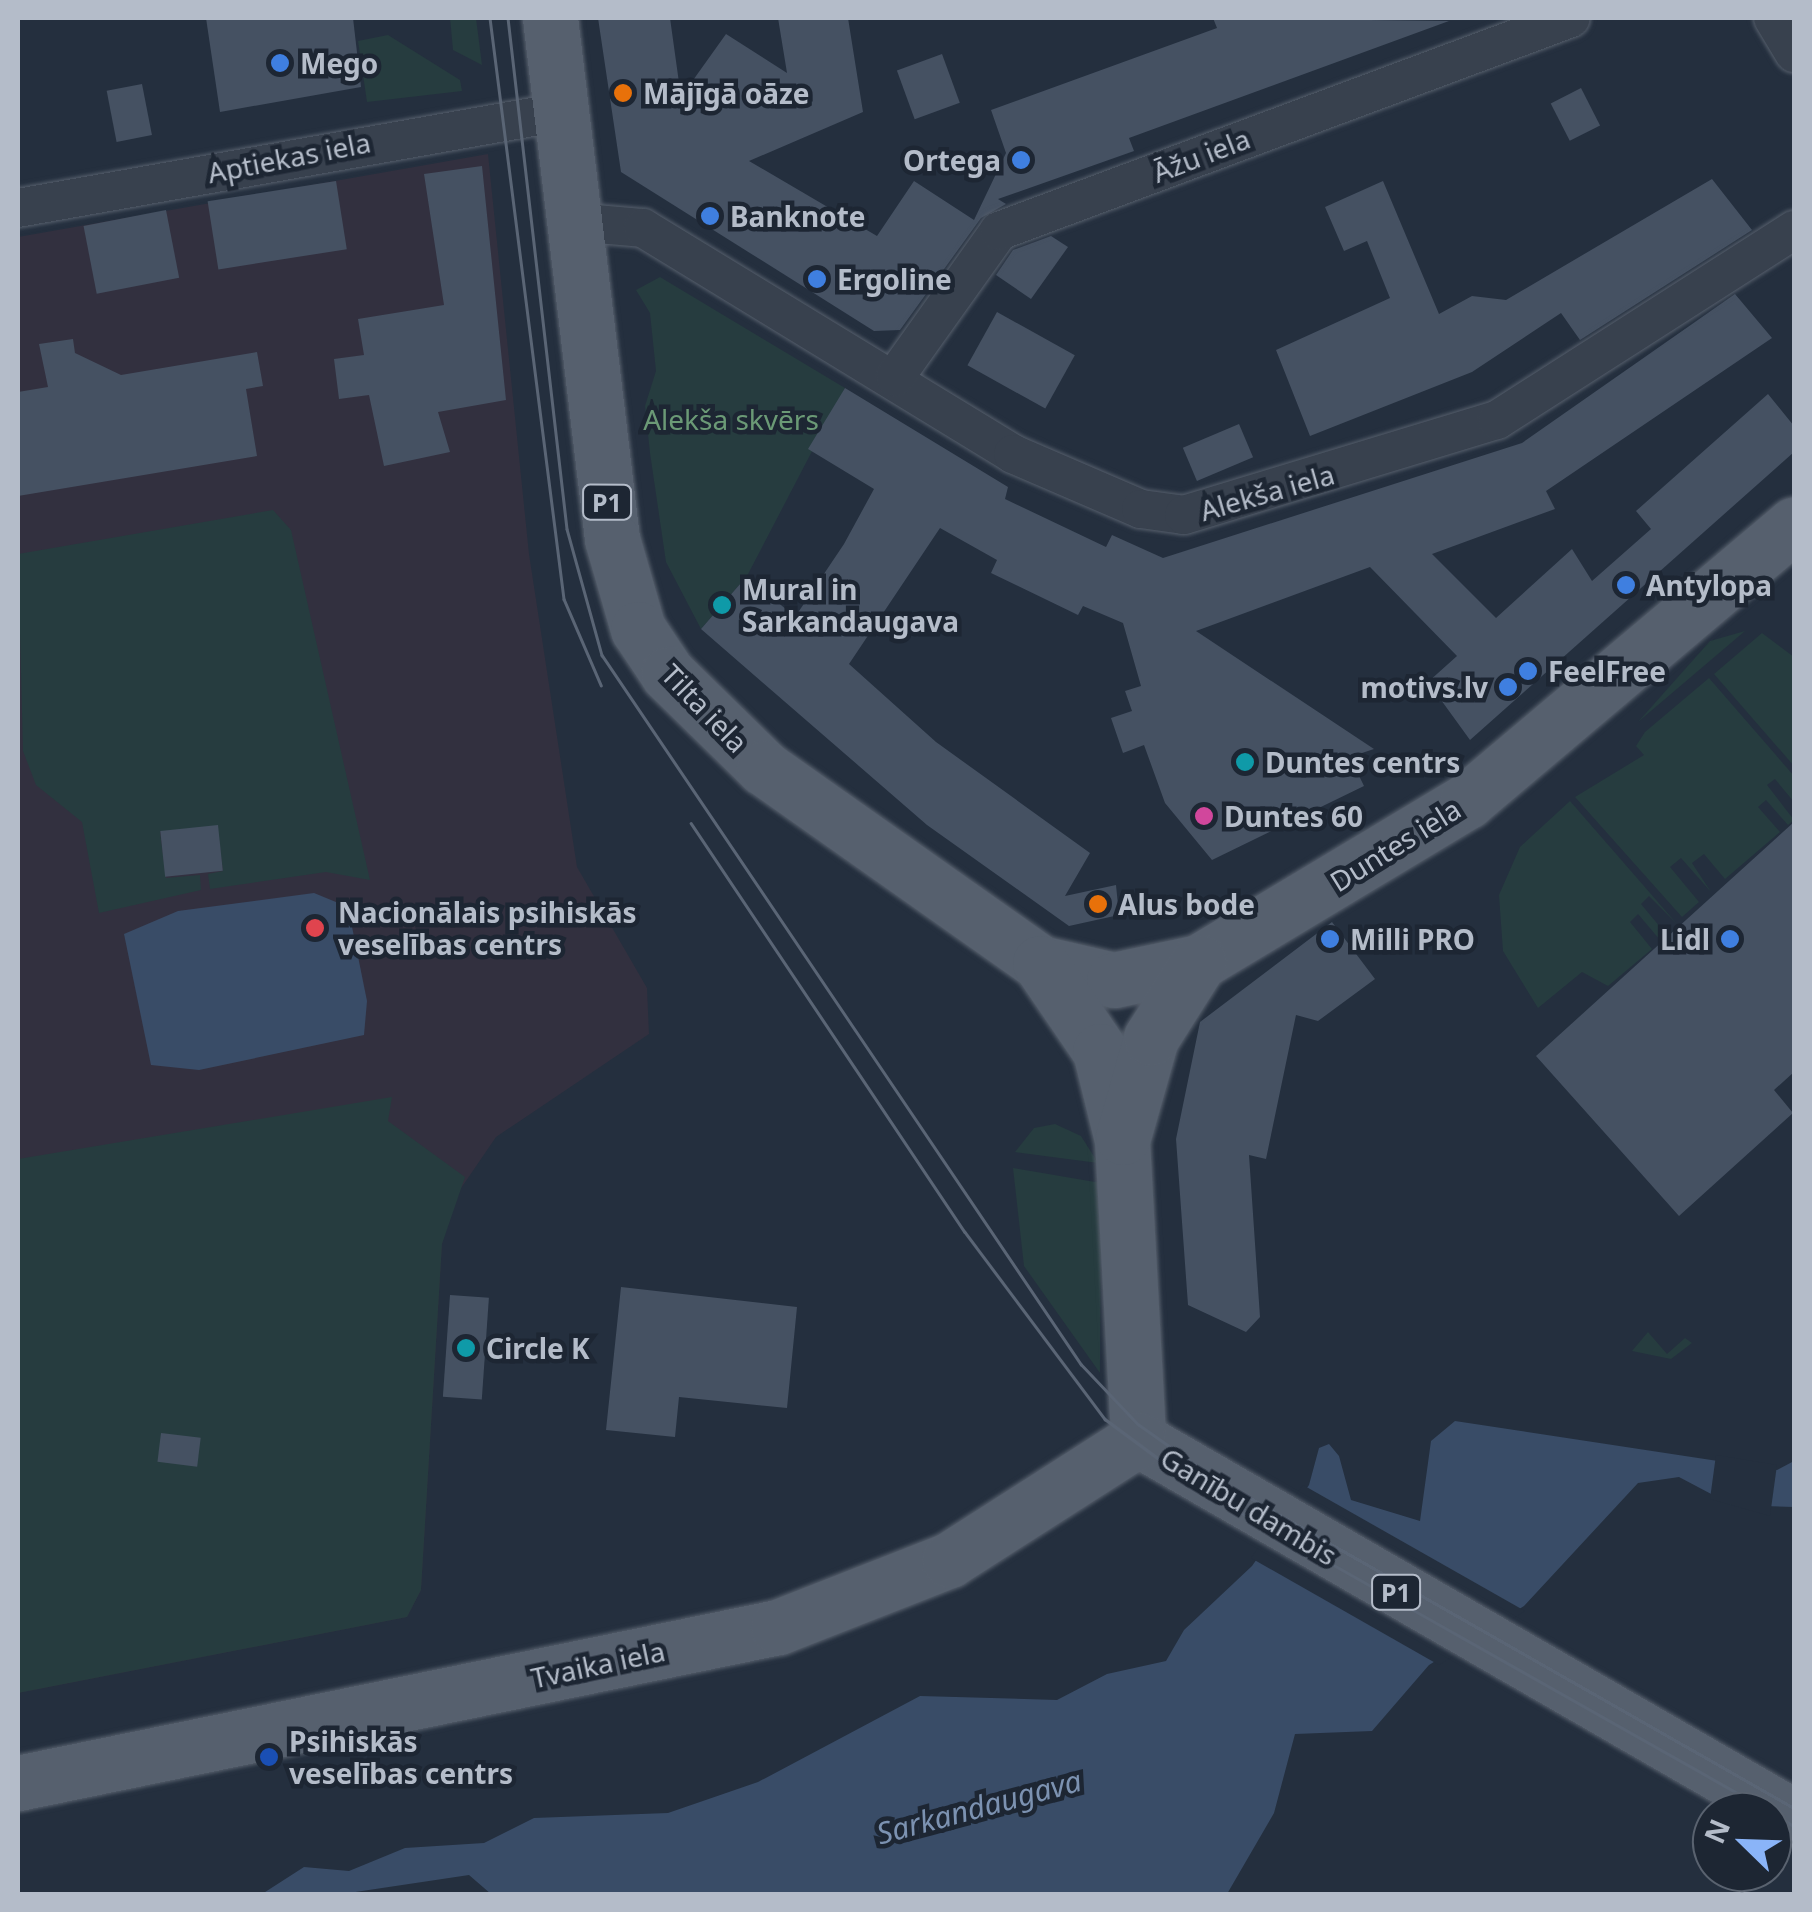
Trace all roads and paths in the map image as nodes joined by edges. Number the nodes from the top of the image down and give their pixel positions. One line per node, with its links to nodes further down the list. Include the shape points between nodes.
1 (550, 18): 5 (main road, Tilta iela / P1)
2 (1571, 18): 9 (street, Āžu iela, via 999,231)
3 (1773, 18): 4 (street)
4 (1794, 53)
5 (560, 112): 6 (street, Aptiekas iela); 7 (main road, Tilta iela / P1)
6 (18, 208)
7 (574, 222): 9 (street, Alekša iela, via 643,228); 12 (main road, Tilta iela / P1, via 612,540 638,629 668,674 764,768)
8 (1794, 230): 9 (street, Alekša iela, via 1497,420 1207,514 1141,509 1084,486 1014,454)
9 (895, 377)
10 (1794, 526): 11 (main road, Duntes iela, via 1466,801)
11 (1199, 962): 12 (main road, Duntes iela, via 1114,980); 13 (main road, via 1151,1038)
12 (1040, 963): 13 (main road, Ganību dambis / P1, via 1100,1051)
13 (1122, 1140): 14 (main road, Ganību dambis / P1)
14 (1138, 1439): 15 (main road, Tvaika iela, via 949,1560 778,1627); 16 (main road, Ganību dambis / P1)
15 (18, 1783)
16 (1794, 1817)

